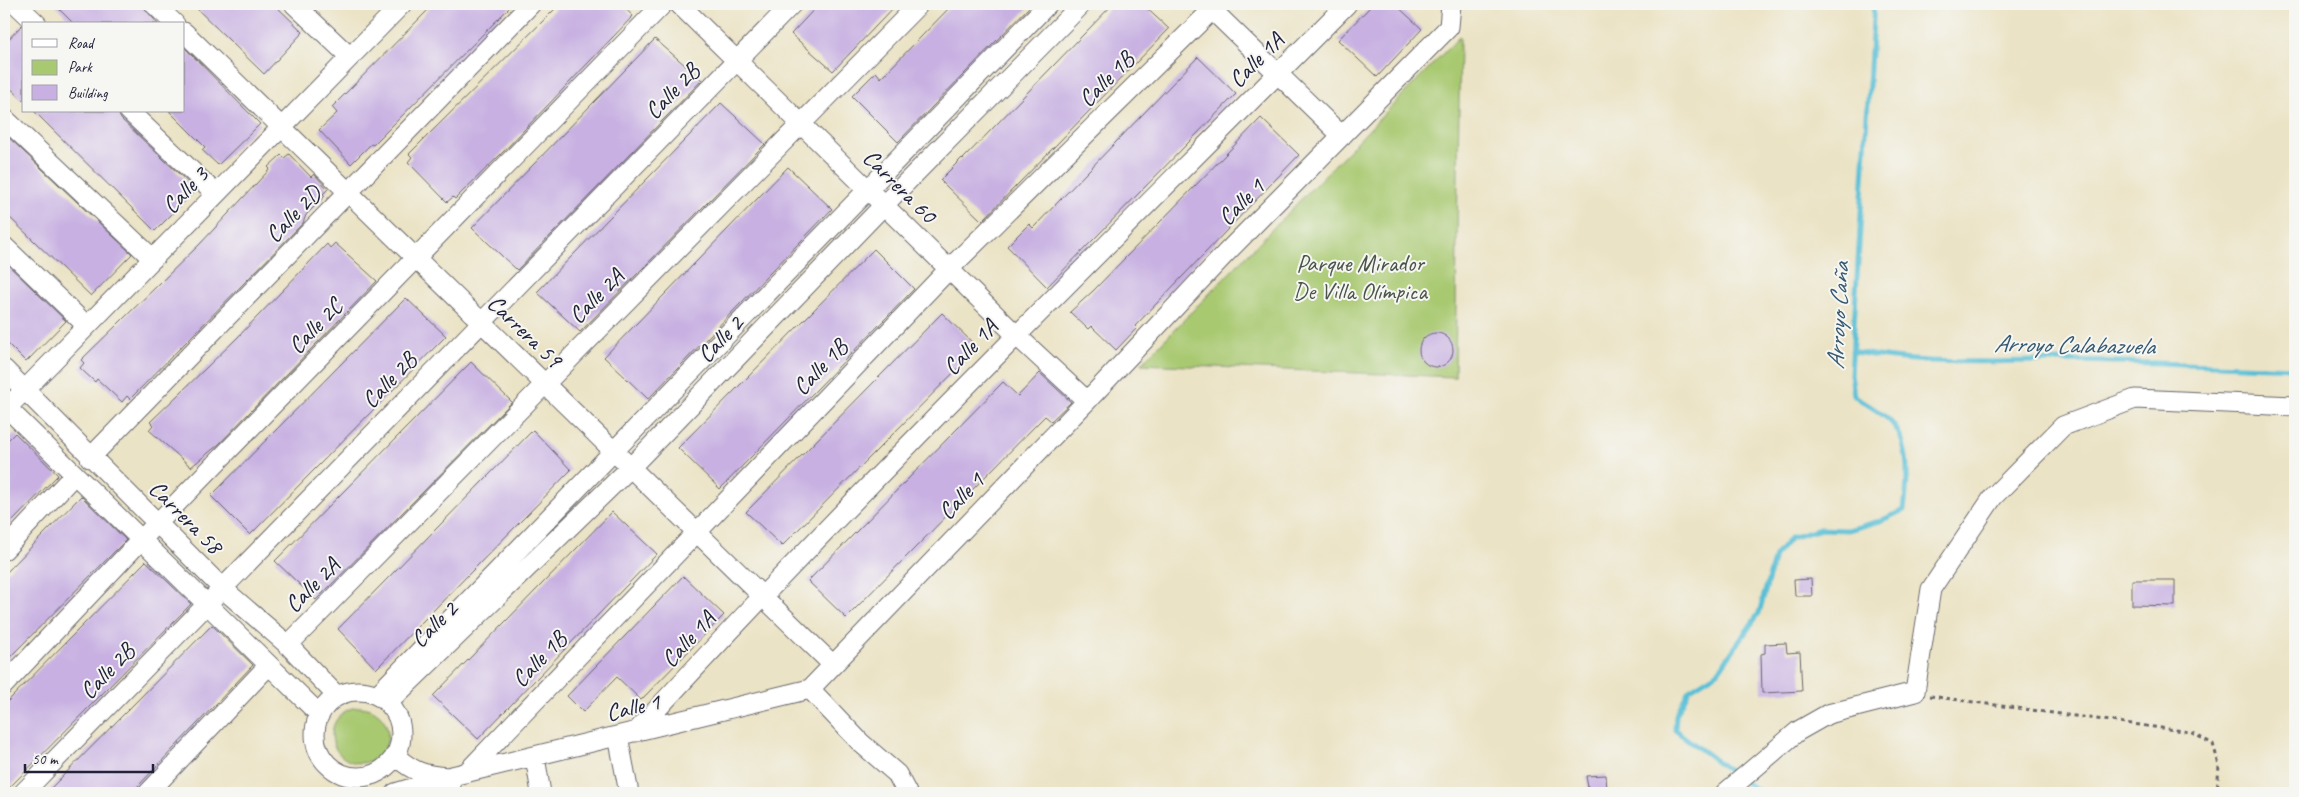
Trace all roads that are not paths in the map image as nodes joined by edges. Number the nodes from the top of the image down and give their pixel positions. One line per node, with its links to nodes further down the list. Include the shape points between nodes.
1 (16, 4): 15 (street)
2 (154, 4): 16 (street)
3 (294, 4): 18 (street)
4 (402, 4): 18 (street, Calle 3)
5 (531, 4): 27 (street, Calle 2D)
6 (663, 4): 32 (street, Calle 2C)
7 (679, 4): 19 (street, Carrera 60)
8 (792, 4): 19 (street, Calle 2B)
9 (919, 4): 23 (street, Calle 2A)
10 (1048, 4): 26 (street, Calle 2)
11 (1082, 4): 29 (street, Calle 2)
12 (1347, 4): 20 (street, Calle 1A)
13 (1451, 4): 25 (street, Calle 1, via 1449,27)
14 (1212, 6): 20 (street); 33 (street, Calle 1B)
15 (35, 22)
16 (173, 22)
17 (185, 33): 24 (street, Carrera 59)
18 (350, 57): 24 (street, Calle 3)
19 (737, 60): 23 (street, Carrera 60); 34 (street, Calle 2B)
20 (1277, 74): 25 (street); 36 (street, Calle 1A)
21 (130, 112): 28 (street)
22 (4, 118): 31 (street)
23 (801, 123): 26 (street, Carrera 60); 38 (street, Calle 2A)
24 (282, 126): 27 (street, Carrera 59); 28 (street, Calle 3)
25 (1342, 136): 40 (street, Calle 1)
26 (867, 188): 29 (street, Carrera 60); 43 (street, Calle 2)
27 (348, 193): 32 (street, Carrera 59); 44 (street, Calle 2D)
28 (216, 194): 31 (street, Calle 3)
29 (884, 205): 33 (street, Carrera 60); 45 (street, Calle 2)
30 (4, 246): 35 (street)
31 (152, 259): 35 (street, Calle 3)
32 (415, 259): 34 (street, Carrera 59); 47 (street, Calle 2C)
33 (949, 269): 36 (street, Carrera 60); 48 (street, Calle 1B)
34 (480, 323): 38 (street, Carrera 59); 51 (street, Calle 2B)
35 (88, 326): 39 (street, Calle 3)
36 (1016, 335): 40 (street, Carrera 60); 52 (street, Calle 1A)
37 (4, 369): 39 (street, Carrera 58)
38 (544, 384): 43 (street, Carrera 59); 54 (street, Calle 2A)
39 (25, 390): 42 (street, Calle 3); 44 (street, Carrera 58)
40 (1087, 401): 56 (street, Calle 1)
41 (2295, 406): 67 (street, via 2135,400 2063,426 1993,496 1931,589 1915,692 1828,714 1798,731)
42 (5, 408): 46 (street, Carrera 58)
43 (613, 452): 45 (street, Carrera 59); 60 (street, Calle 2)
44 (90, 458): 47 (street, Carrera 58)
45 (630, 468): 48 (street, Carrera 59); 60 (street, Calle 2)
46 (74, 475): 49 (street, Carrera 58); 50 (street)
47 (157, 524): 49 (street, Calle 2C); 51 (street, Carrera 58)
48 (695, 532): 52 (street, Carrera 59); 66 (street, Calle 1B)
49 (141, 540): 53 (street, Carrera 58); 57 (street, Calle 2C)
50 (4, 550)
51 (222, 588): 53 (street, Calle 2B); 54 (street, Carrera 58)
52 (761, 596): 56 (street, Carrera 59); 62 (street, Calle 1A)
53 (207, 604): 55 (street, Carrera 58); 68 (street, Calle 2B)
54 (288, 645): 59 (street, Carrera 58)
55 (269, 665): 61 (street, Carrera 58); 69 (street)
56 (833, 665): 58 (street, Calle 1)
57 (4, 685)
58 (810, 689): 62 (street, Calle 1); 73 (street, via 861,743 897,774)
59 (337, 696): 60 (street, via 363,691); 61 (street)
60 (382, 699): 64 (street, via 397,714 401,728)
61 (319, 714): 64 (street, via 315,742 330,767 343,775 373,774 386,767)
62 (636, 732): 63 (street, Calle 1)
63 (618, 736): 65 (street, Calle 1); 72 (street)
64 (395, 756): 66 (street, Calle 1, via 412,770)
65 (535, 756): 66 (street, Calle 1); 71 (street)
66 (455, 781): 70 (street)
67 (1728, 792)
68 (23, 793)
69 (148, 793)
70 (395, 793)
71 (541, 793)
72 (629, 793)
73 (907, 793)

